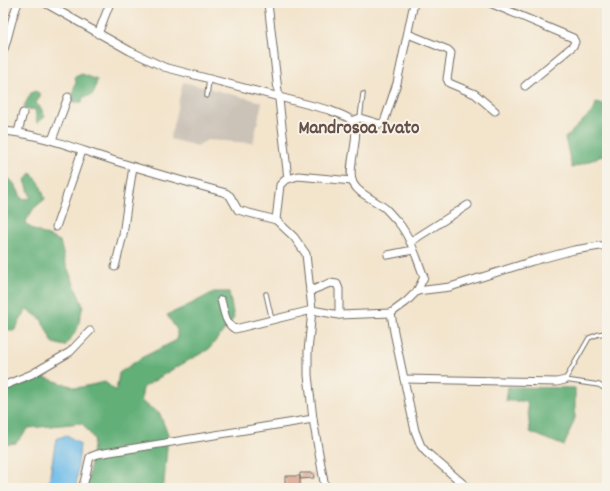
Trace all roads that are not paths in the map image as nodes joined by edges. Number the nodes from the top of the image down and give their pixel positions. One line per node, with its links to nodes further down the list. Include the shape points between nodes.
1 (18, 3): 9 (street)
2 (45, 3): 7 (street)
3 (110, 3): 7 (street)
4 (268, 3): 15 (street)
5 (414, 3): 8 (street)
6 (490, 3): 11 (street, via 573,38 575,42)
7 (98, 34): 10 (street, via 164,67)
8 (408, 34): 16 (street, via 448,50 451,53 447,79 449,83 475,94); 18 (street, via 397,83 384,122 380,124)
9 (3, 52)
10 (209, 79): 13 (lane); 15 (street)
11 (525, 86)
12 (363, 94): 18 (lane)
13 (207, 96)
14 (68, 97): 22 (street)
15 (280, 98): 19 (street, via 329,110); 25 (street)
16 (495, 111)
17 (23, 113): 21 (street)
18 (360, 118): 19 (street)
19 (352, 121): 26 (street, via 356,130 350,172)
20 (3, 131): 21 (street)
21 (18, 132): 22 (street)
22 (52, 140): 23 (street)
23 (82, 151): 24 (street); 29 (street)
24 (133, 167): 28 (street, via 226,193 238,210); 34 (street, via 123,235)
25 (288, 178): 26 (street, via 298,176); 28 (street, via 280,185)
26 (352, 181): 30 (street, via 362,192 385,208)
27 (468, 204): 30 (street)
28 (276, 220): 35 (street, via 306,254)
29 (56, 227)
30 (410, 242): 32 (street)
31 (607, 246): 36 (street, via 574,250 450,287)
32 (413, 250): 33 (street); 36 (street, via 424,278)
33 (388, 255)
34 (115, 267)
35 (310, 290): 39 (street); 41 (street, via 330,283 337,284)
36 (417, 291): 40 (street)
37 (266, 294): 42 (lane)
38 (221, 300): 42 (street, via 227,321 235,329)
39 (312, 310): 41 (street); 42 (street); 49 (street, via 308,375)
40 (391, 313): 41 (street); 45 (street)
41 (339, 315)
42 (272, 320)
43 (90, 331): 47 (street, via 70,352 32,374)
44 (607, 333): 46 (lane, via 589,338)
45 (404, 379): 46 (street, via 557,382); 52 (street, via 415,431 421,446)
46 (565, 380): 48 (lane, via 599,385)
47 (3, 386)
48 (607, 390)
49 (313, 419): 50 (street, via 98,454 90,457); 51 (street)
50 (82, 488)
51 (325, 488)
52 (468, 488)

